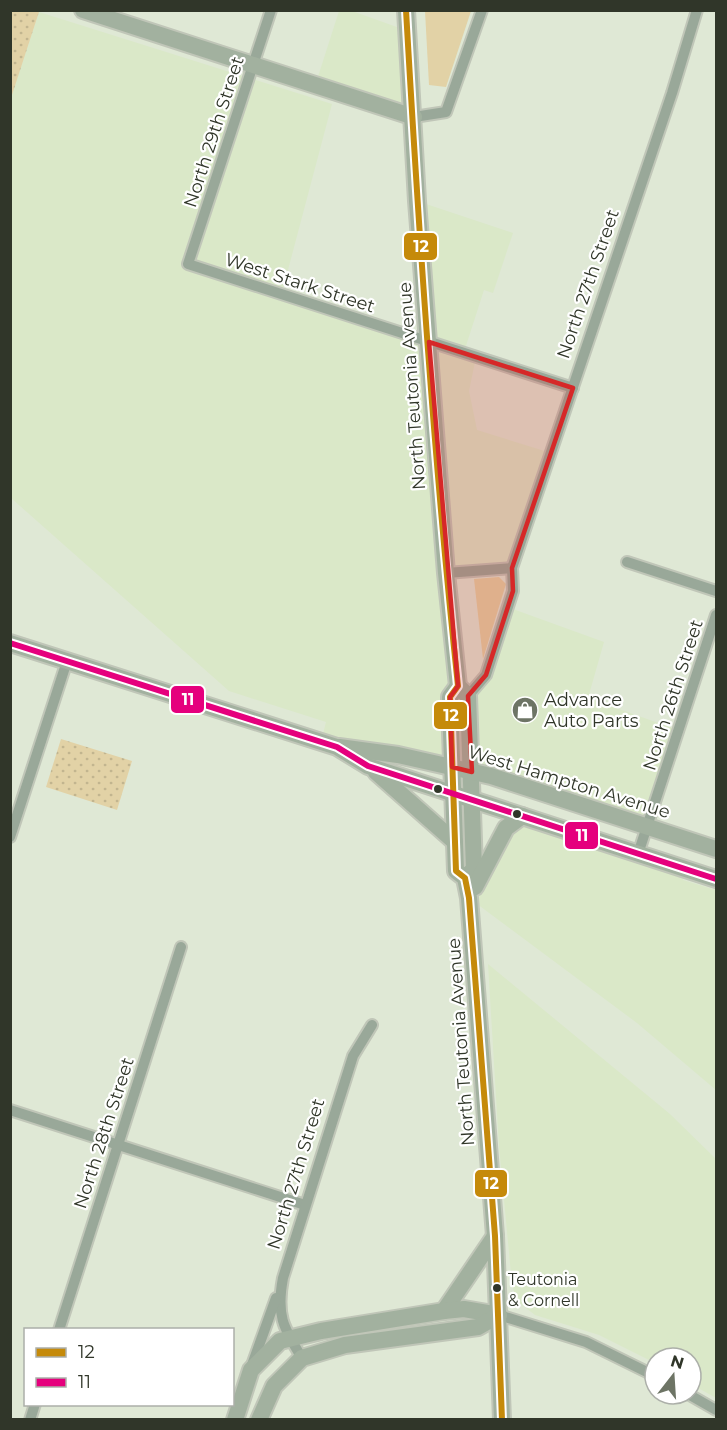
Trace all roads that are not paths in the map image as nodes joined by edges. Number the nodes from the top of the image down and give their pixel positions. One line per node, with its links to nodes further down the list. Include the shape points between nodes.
1 (83, 10): 6 (main road)
2 (271, 10): 6 (street, North 29th Street)
3 (406, 10): 7 (main road, North Teutonia Avenue)
4 (482, 10): 7 (street, via 446,112)
5 (697, 10): 10 (street, North 27th Street)
6 (254, 66): 7 (main road); 8 (street, North 29th Street)
7 (414, 117): 9 (main road, North Teutonia Avenue)
8 (188, 264): 9 (street, West Stark Street)
9 (429, 342): 10 (street, West Stark Street); 13 (main road, North Teutonia Avenue)
10 (573, 388): 12 (street, North 27th Street)
11 (627, 562): 14 (street)
12 (512, 568): 13 (street); 18 (street, North 27th Street, via 513,591 486,675)
13 (446, 573): 18 (main road, North Teutonia Avenue)
14 (717, 591)
15 (717, 615): 26 (street, North 26th Street)
16 (10, 643): 17 (main road, West Hampton Avenue)
17 (67, 661): 19 (main road, West Hampton Avenue); 27 (street)
18 (463, 691): 21 (main road, North Teutonia Avenue, via 450,697); 22 (main road, North Teutonia Avenue)
19 (337, 747): 20 (main road, West Hampton Avenue); 21 (main road, West Hampton Avenue, via 368,749)
20 (368, 766): 23 (main road, West Hampton Avenue); 28 (main road)
21 (452, 767): 22 (main road, West Hampton Avenue); 23 (main road, North Teutonia Avenue)
22 (472, 772): 24 (main road, North Teutonia Avenue); 26 (main road, West Hampton Avenue)
23 (454, 795): 24 (main road, West Hampton Avenue); 28 (main road, North Teutonia Avenue)
24 (473, 801): 25 (main road, West Hampton Avenue); 31 (main road, North Teutonia Avenue, via 474,869)
25 (522, 816): 30 (main road, West Hampton Avenue); 33 (main road, via 506,828)
26 (646, 826): 29 (main road, West Hampton Avenue); 30 (street, North 26th Street)
27 (10, 837)
28 (455, 842): 31 (main road, North Teutonia Avenue, via 456,871)
29 (717, 849)
30 (638, 854): 32 (main road, West Hampton Avenue)
31 (465, 878): 33 (main road, North Teutonia Avenue)
32 (717, 879)
33 (469, 898): 39 (main road, North Teutonia Avenue)
34 (181, 947): 37 (street, North 28th Street)
35 (372, 1025): 38 (street, North 27th Street, via 353,1056)
36 (10, 1110): 37 (street)
37 (118, 1146): 38 (street); 43 (street, North 28th Street)
38 (305, 1205): 40 (street, North 27th Street)
39 (495, 1236): 41 (main road); 42 (main road, North Teutonia Avenue)
40 (284, 1278): 44 (street, North 27th Street, via 279,1313); 46 (street)
41 (444, 1311): 42 (main road, via 483,1310); 44 (main road)
42 (499, 1315): 45 (main road, via 478,1327 345,1345); 47 (street, via 586,1342); 52 (main road, North Teutonia Avenue)
43 (59, 1328)
44 (289, 1338): 45 (street, North 27th Street); 46 (main road, via 274,1346)
45 (302, 1358): 51 (main road, via 274,1386)
46 (251, 1370): 50 (main road)
47 (643, 1370)
48 (703, 1402): 49 (street)
49 (717, 1410)
50 (236, 1419)
51 (259, 1419)
52 (502, 1419)

